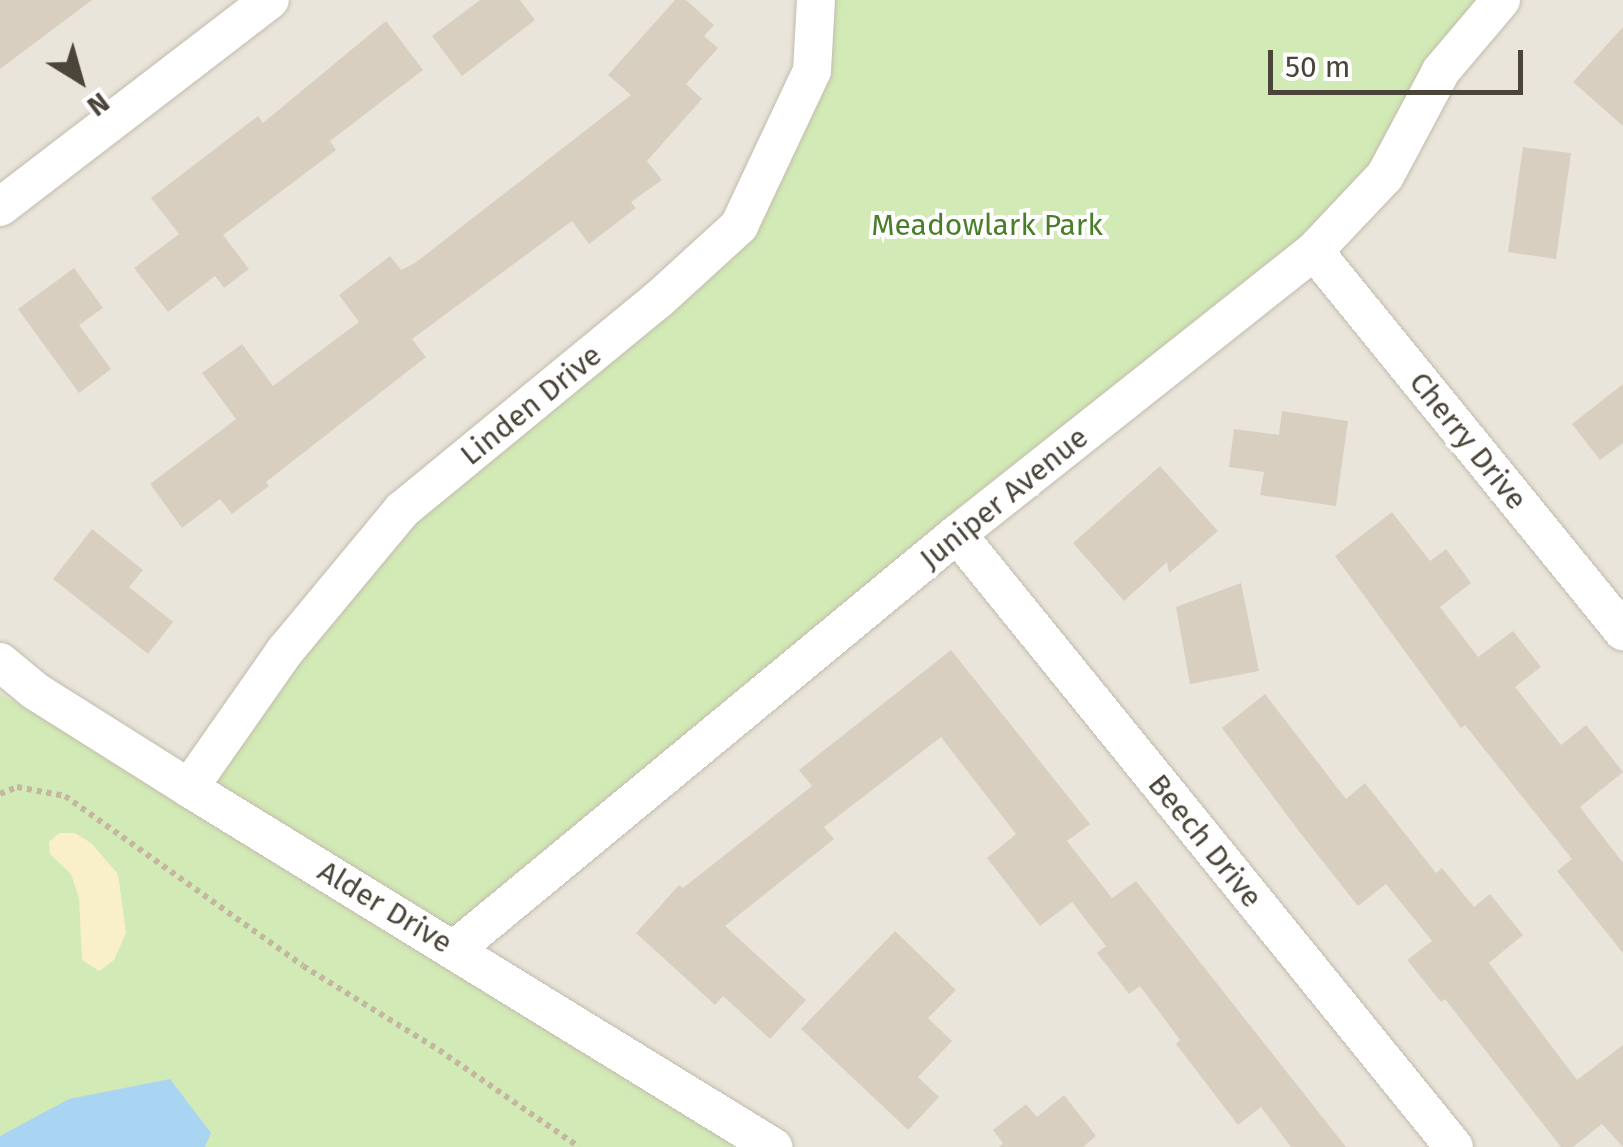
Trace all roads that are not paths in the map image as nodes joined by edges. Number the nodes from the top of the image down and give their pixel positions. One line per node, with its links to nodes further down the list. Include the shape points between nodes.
1 (270, 0): 4 (street)
2 (816, 0): 9 (street, Linden Drive, via 812,70 739,226 402,510 284,652)
3 (1501, 0): 5 (street, Juniper Avenue, via 1441,71 1385,176)
4 (0, 206)
5 (1314, 251): 6 (street, Juniper Avenue); 7 (street, Cherry Drive)
6 (957, 534): 10 (street, Juniper Avenue); 12 (street, Beech Drive)
7 (1623, 631)
8 (0, 662): 9 (street, Alder Drive)
9 (189, 788): 10 (street, Alder Drive)
10 (454, 950): 11 (street, Alder Drive)
11 (773, 1147)
12 (1454, 1147)

